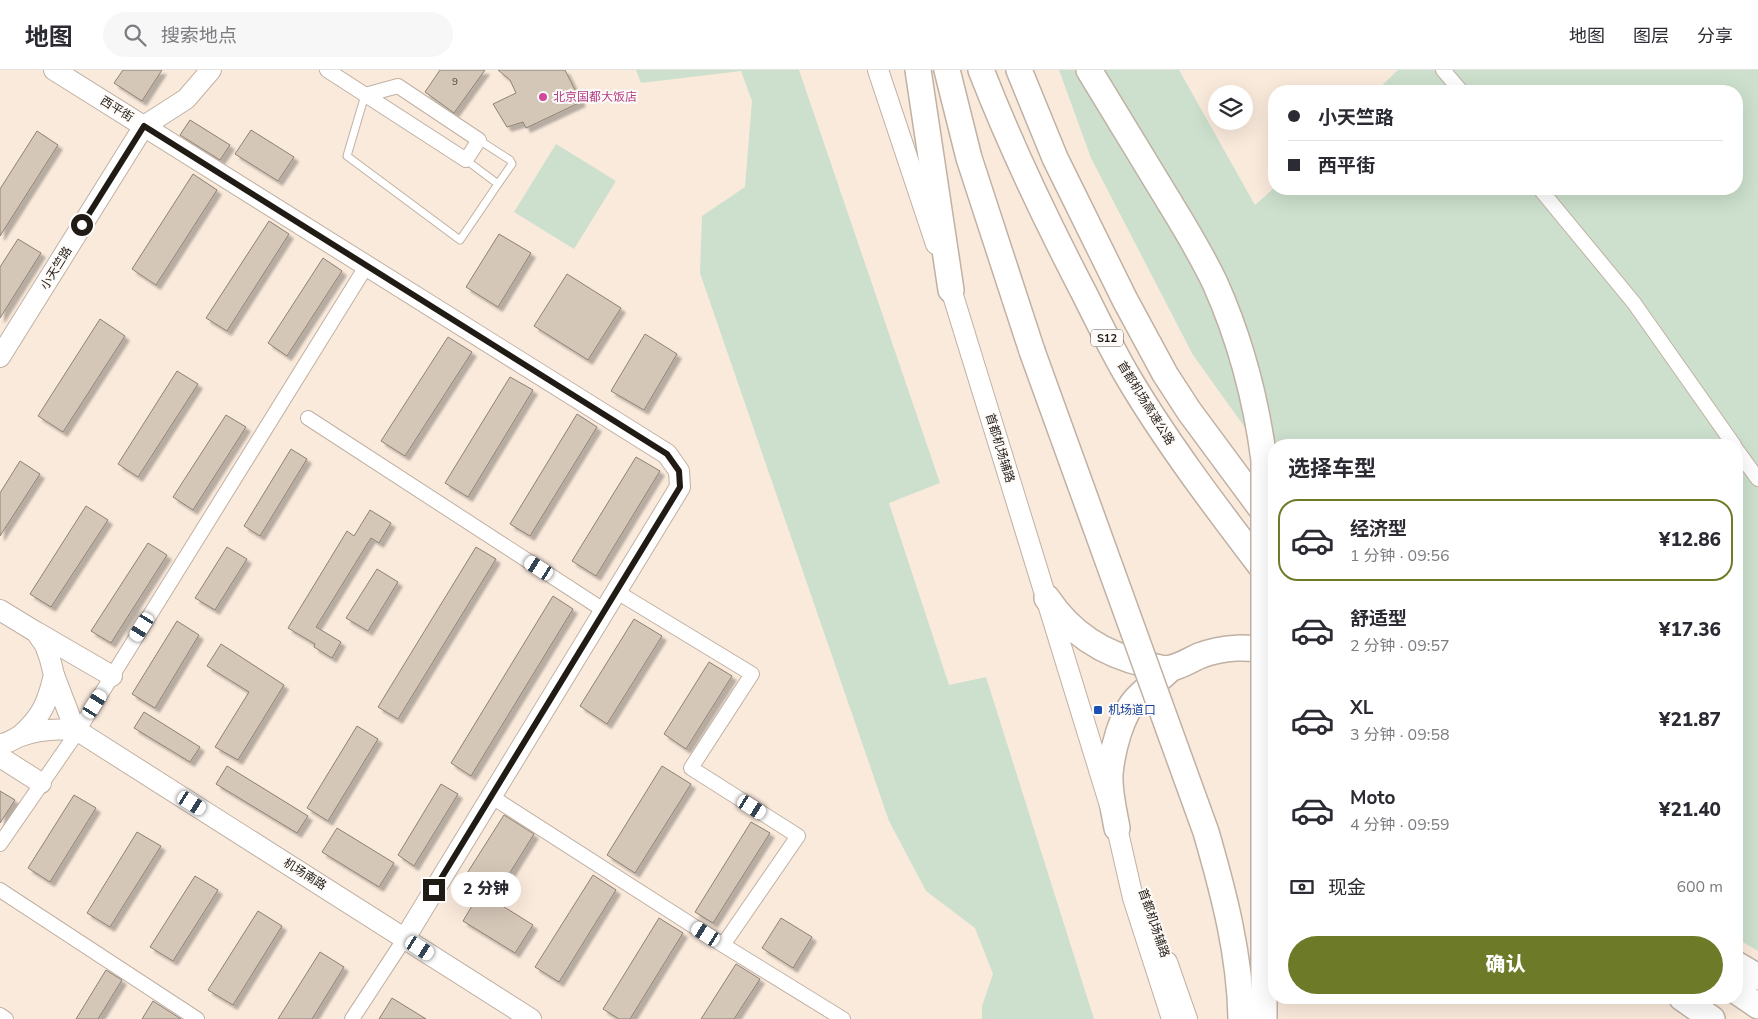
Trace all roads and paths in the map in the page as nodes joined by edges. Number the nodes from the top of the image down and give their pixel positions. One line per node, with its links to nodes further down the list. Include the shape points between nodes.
1 (54, 70): 13 (street, 西平街)
2 (211, 70): 13 (street, 小天竺路, via 186,99)
3 (327, 70): 12 (street)
4 (878, 70): 19 (street, 首都机场辅路)
5 (918, 70): 19 (highway)
6 (947, 70): 59 (highway, bridge, via 969,158 1032,351 1206,832 1229,920)
7 (982, 70): 26 (highway, 首都机场高速公路 / S12, via 1031,188 1127,376 1188,468)
8 (1019, 70): 25 (highway, S12, via 1055,158 1165,374)
9 (1089, 70): 60 (highway, bridge, via 1205,264 1230,319 1254,402 1264,460)
10 (1443, 70): 11 (street)
11 (1456, 85)
12 (365, 95): 14 (street, via 398,86); 15 (street); 16 (lane, via 347,156 460,240)
13 (144, 126): 18 (street, 西平街); 20 (street, 小天竺路)
14 (479, 140): 15 (street); 16 (lane, via 512,164)
15 (466, 160): 16 (lane)
16 (498, 184)
17 (1545, 195): 22 (street, via 1634,303)
18 (367, 265): 27 (street, 西平街, via 667,454 679,471 680,487); 35 (street)
19 (951, 290): 28 (street, 首都机场辅路)
20 (0, 357)
21 (308, 418): 30 (street)
22 (1730, 439)
23 (1743, 459): 24 (street)
24 (1758, 480)
25 (1268, 518)
26 (1268, 575)
27 (617, 592): 30 (street, 西平街); 45 (street, via 752,674 691,768 798,836)
28 (1047, 598): 33 (highway, via 1066,622 1106,651); 41 (street, 首都机场辅路)
29 (0, 610): 31 (street)
30 (605, 612): 40 (street, 西平街)
31 (36, 632): 34 (street, via 45,645); 35 (street)
32 (1268, 651): 33 (highway, via 1237,647 1201,656)
33 (1169, 669): 41 (highway, via 1139,696 1119,730 1110,774)
34 (54, 675): 36 (street); 37 (street, via 45,707 37,719)
35 (112, 676): 36 (street)
36 (78, 731): 37 (street, 机场南路, via 45,730); 39 (street); 44 (street, 机场南路)
37 (9, 741)
38 (0, 757): 39 (street)
39 (41, 783): 42 (street)
40 (492, 797): 44 (street, 西平街); 45 (street)
41 (1117, 828): 57 (street, 首都机场辅路, via 1133,898); 58 (street, 首都机场辅路, via 1144,893)
42 (0, 844)
43 (0, 890): 53 (street)
44 (404, 938): 54 (street); 55 (street, 机场南路)
45 (723, 945): 56 (street)
46 (1743, 968): 47 (highway)
47 (1758, 977)
48 (1743, 996): 50 (highway)
49 (1691, 1004): 61 (highway)
50 (1758, 1006)
51 (0, 1015): 52 (street)
52 (6, 1019)
53 (197, 1019)
54 (352, 1019)
55 (531, 1019)
56 (844, 1019)
57 (1172, 1019)
58 (1187, 1019)
59 (1241, 1019)
60 (1264, 1019)
61 (1712, 1019)

